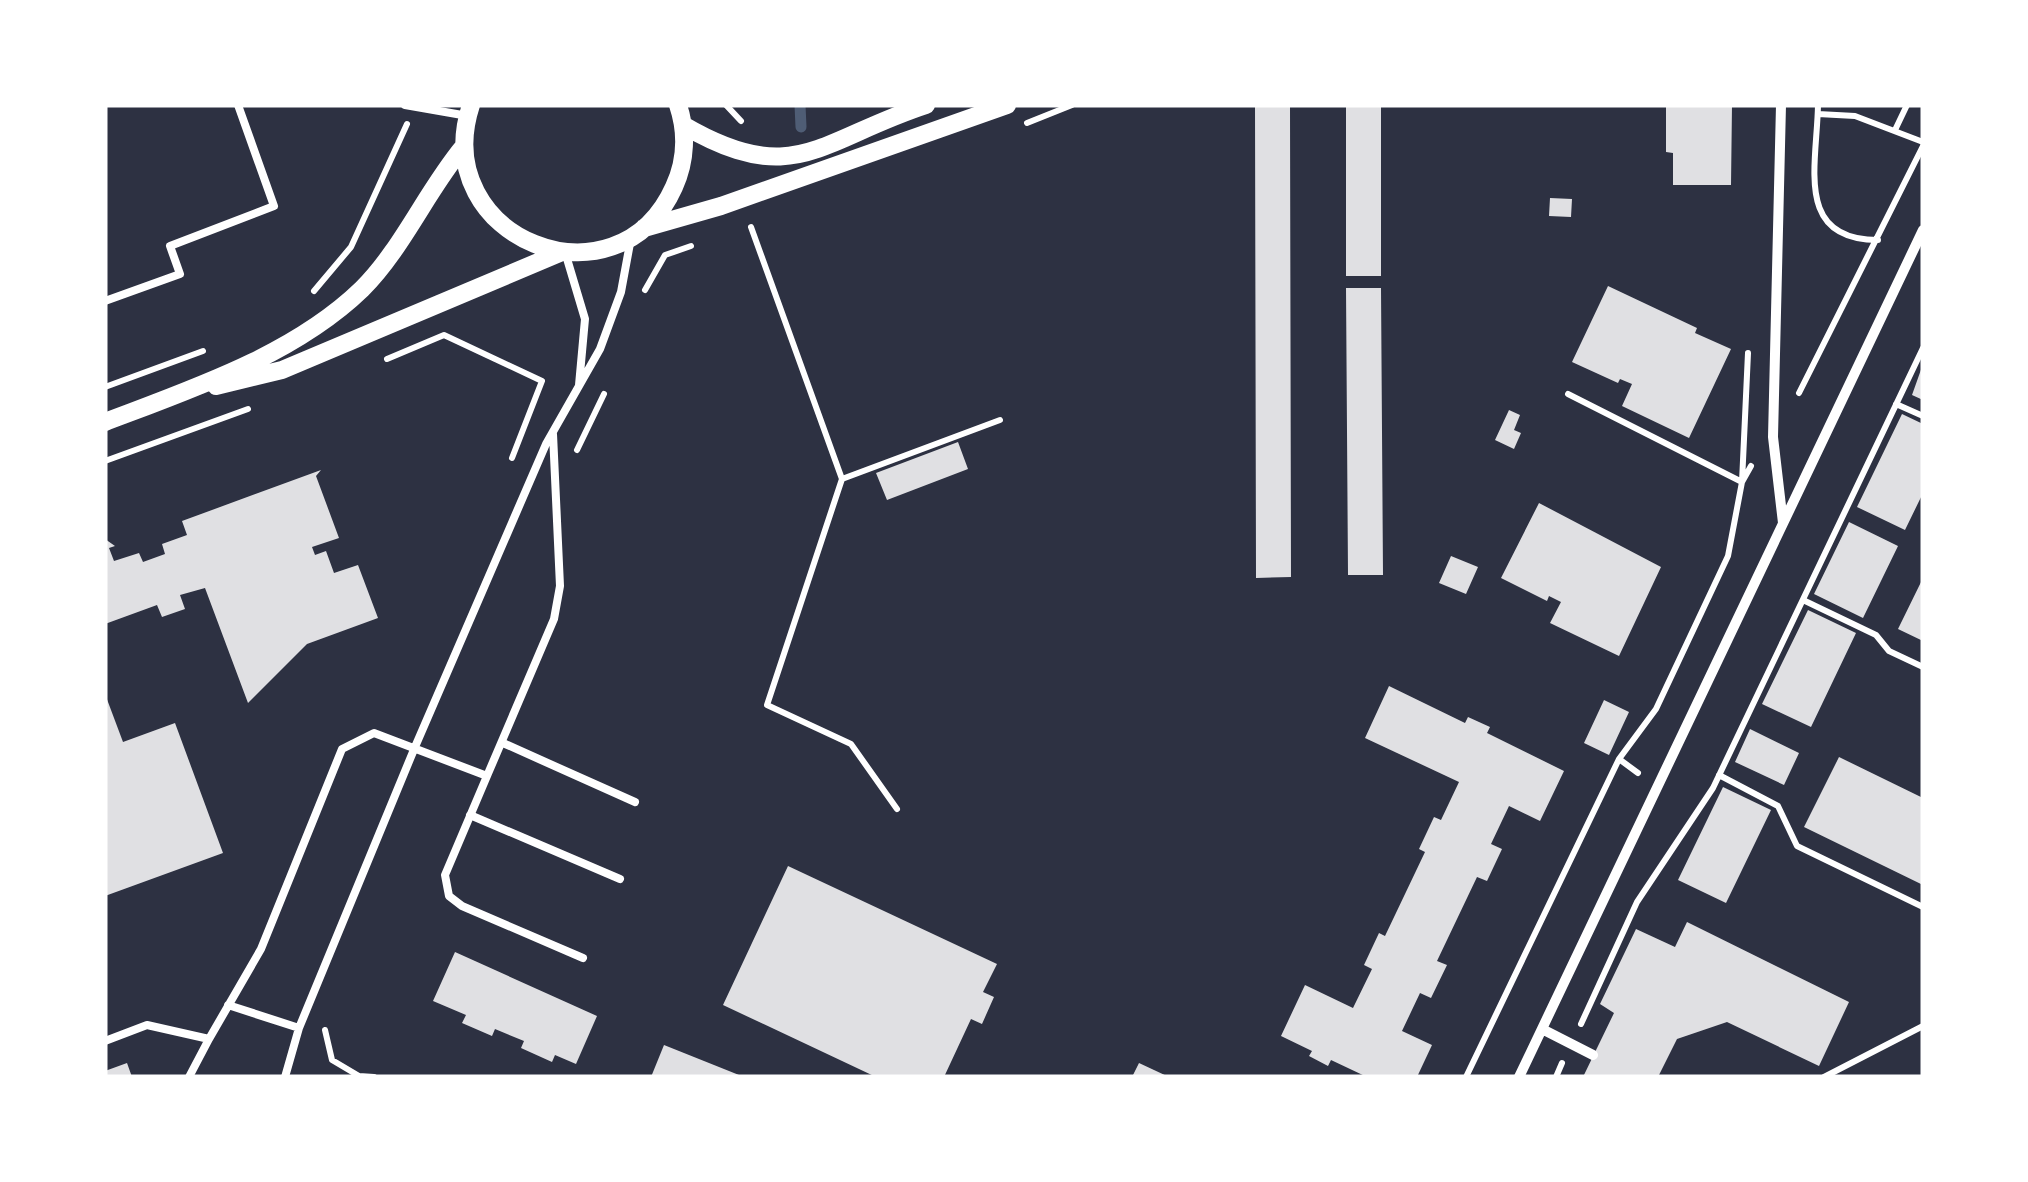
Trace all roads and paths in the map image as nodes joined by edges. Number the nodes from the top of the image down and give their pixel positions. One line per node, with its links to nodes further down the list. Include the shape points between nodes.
1 (238, 105): 28 (lane, via 274,206 170,246 180,274)
2 (678, 105): 12 (street)
3 (726, 105): 13 (path)
4 (926, 105): 12 (street, via 780,160 739,153)
5 (1007, 105): 22 (street)
6 (1072, 105): 14 (path)
7 (1780, 105): 44 (street)
8 (1907, 105): 15 (path)
9 (410, 106): 10 (lane); 27 (path, via 351,246)
10 (470, 110): 17 (street)
11 (1818, 110): 15 (path); 23 (path, via 1816,206 1842,237)
12 (683, 125): 22 (street, via 677,181)
13 (746, 126)
14 (1018, 126)
15 (1896, 128): 16 (path)
16 (1923, 144): 23 (path)
17 (464, 146): 25 (street, via 472,184 493,217 525,241); 37 (street, via 364,287 333,314)
18 (768, 221): 19 (path)
19 (751, 227): 21 (path); 47 (path)
20 (1923, 230): 50 (street)
21 (734, 232)
22 (638, 233): 25 (street, via 610,247); 35 (lane, via 622,292)
23 (1878, 240): 44 (path)
24 (699, 244): 26 (path, via 665,255)
25 (563, 252): 35 (lane, via 585,318); 37 (street, via 282,370)
26 (644, 292)
27 (309, 296)
28 (105, 301)
29 (216, 346): 34 (path)
30 (1923, 348): 38 (path)
31 (1748, 351): 48 (path)
32 (384, 360): 46 (path, via 444,335 542,381)
33 (608, 386): 49 (path)
34 (105, 387)
35 (577, 394): 43 (lane)
36 (1568, 394): 48 (path)
37 (177, 395): 42 (street)
38 (1896, 404): 40 (path); 51 (path)
39 (260, 405): 45 (path)
40 (1923, 416)
41 (1000, 420): 47 (path)
42 (105, 422)
43 (553, 434): 49 (lane); 54 (lane)
44 (1772, 437): 48 (path); 50 (street)
45 (105, 461)
46 (506, 472)
47 (842, 479): 58 (path, via 767,704 851,744)
48 (1742, 482): 75 (path, via 1728,556 1656,709 1618,760)
49 (555, 495): 53 (lane, via 560,586 554,620)
50 (1783, 527): 67 (street)
51 (1802, 600): 52 (path, via 1876,635 1889,652); 55 (path)
52 (1923, 667)
53 (503, 743): 56 (lane); 57 (lane)
54 (414, 748): 56 (lane); 63 (lane, via 374,732 342,750 261,948); 66 (lane)
55 (1719, 775): 61 (path, via 1778,806 1797,846); 70 (path, via 1637,902)
56 (487, 776): 59 (lane)
57 (635, 802)
58 (898, 808)
59 (470, 815): 60 (lane); 62 (lane, via 445,875 449,896)
60 (620, 878)
61 (1923, 908)
62 (583, 958)
63 (228, 1005): 66 (lane); 68 (lane)
64 (330, 1018): 74 (path, via 322,1036 332,1060)
65 (1923, 1026): 78 (path)
66 (299, 1028): 73 (lane)
67 (1542, 1029): 70 (street); 76 (street)
68 (209, 1039): 69 (lane, via 148,1025); 72 (lane)
69 (105, 1041)
70 (1571, 1044): 71 (street); 77 (path)
71 (1594, 1055)
72 (189, 1077)
73 (285, 1077)
74 (374, 1077)
75 (1466, 1077)
76 (1518, 1077)
77 (1556, 1077)
78 (1824, 1077)

